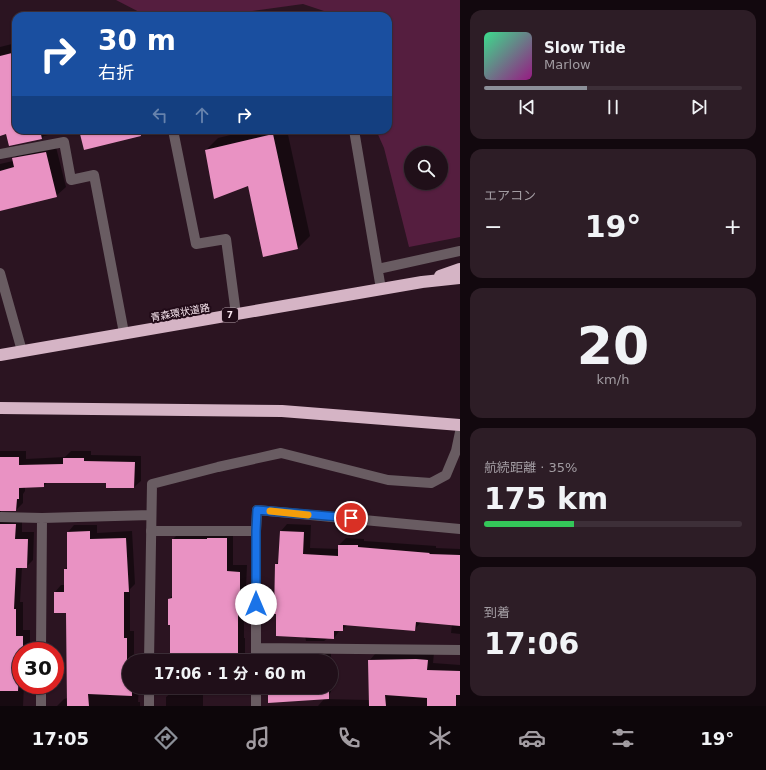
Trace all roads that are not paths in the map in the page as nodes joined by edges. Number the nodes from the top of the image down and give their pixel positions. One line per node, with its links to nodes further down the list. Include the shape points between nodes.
1 (174, 134): 11 (street, via 196,244 226,239)
2 (355, 134): 6 (street)
3 (0, 154): 12 (street, via 64,142 71,180 94,175)
4 (460, 251): 6 (street)
5 (460, 269): 9 (highway)
6 (378, 270): 10 (street)
7 (0, 272): 13 (street)
8 (460, 278): 9 (highway, 青森環状道路 / 7)
9 (422, 282): 10 (highway, 青森環状道路 / 7)
10 (381, 289): 11 (highway, 青森環状道路 / 7)
11 (236, 314): 12 (highway, 青森環状道路 / 7)
12 (124, 334): 13 (highway, 青森環状道路 / 7)
13 (22, 351): 14 (highway, 青森環状道路 / 7)
14 (0, 355)
15 (0, 408): 16 (highway, via 282,411)
16 (460, 425)
17 (460, 432): 18 (street, via 456,451 446,475 431,483 388,480 281,454 152,484)
18 (151, 515): 20 (street); 22 (street)
19 (0, 517): 20 (street)
20 (42, 518): 24 (street)
21 (460, 529): 23 (street, via 257,510)
22 (151, 531): 23 (street); 27 (street)
23 (256, 531): 25 (street)
24 (41, 642)
25 (256, 648): 26 (street); 28 (street)
26 (460, 650)
27 (149, 654)
28 (256, 654)
29 (41, 694): 32 (street)
30 (149, 694): 33 (street)
31 (256, 694): 34 (street)
32 (41, 706)
33 (149, 706)
34 (256, 706)

